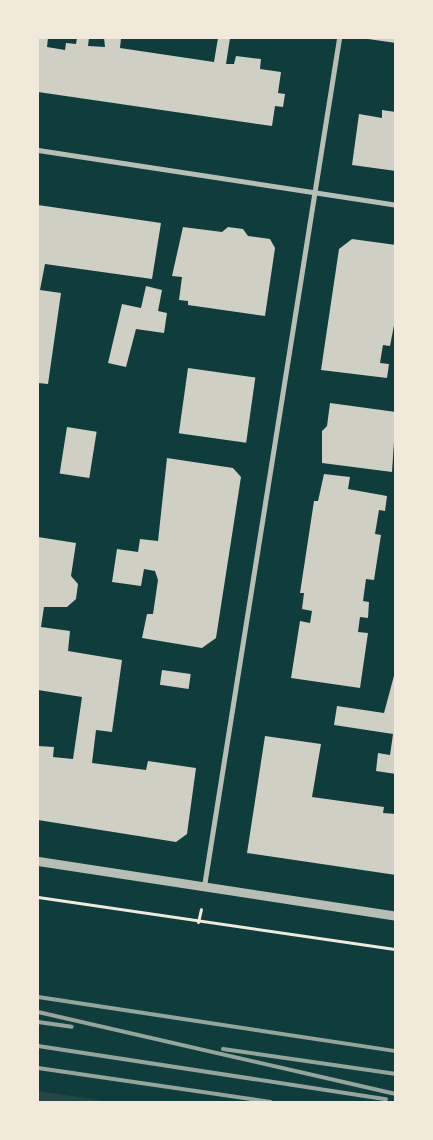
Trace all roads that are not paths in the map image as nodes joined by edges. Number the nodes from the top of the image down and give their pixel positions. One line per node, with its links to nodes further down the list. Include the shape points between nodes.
1 (339, 38): 3 (street)
2 (38, 150): 3 (street)
3 (314, 194): 4 (street); 6 (street)
4 (396, 205)
5 (38, 861): 6 (street)
6 (204, 886): 7 (street)
7 (396, 916)

